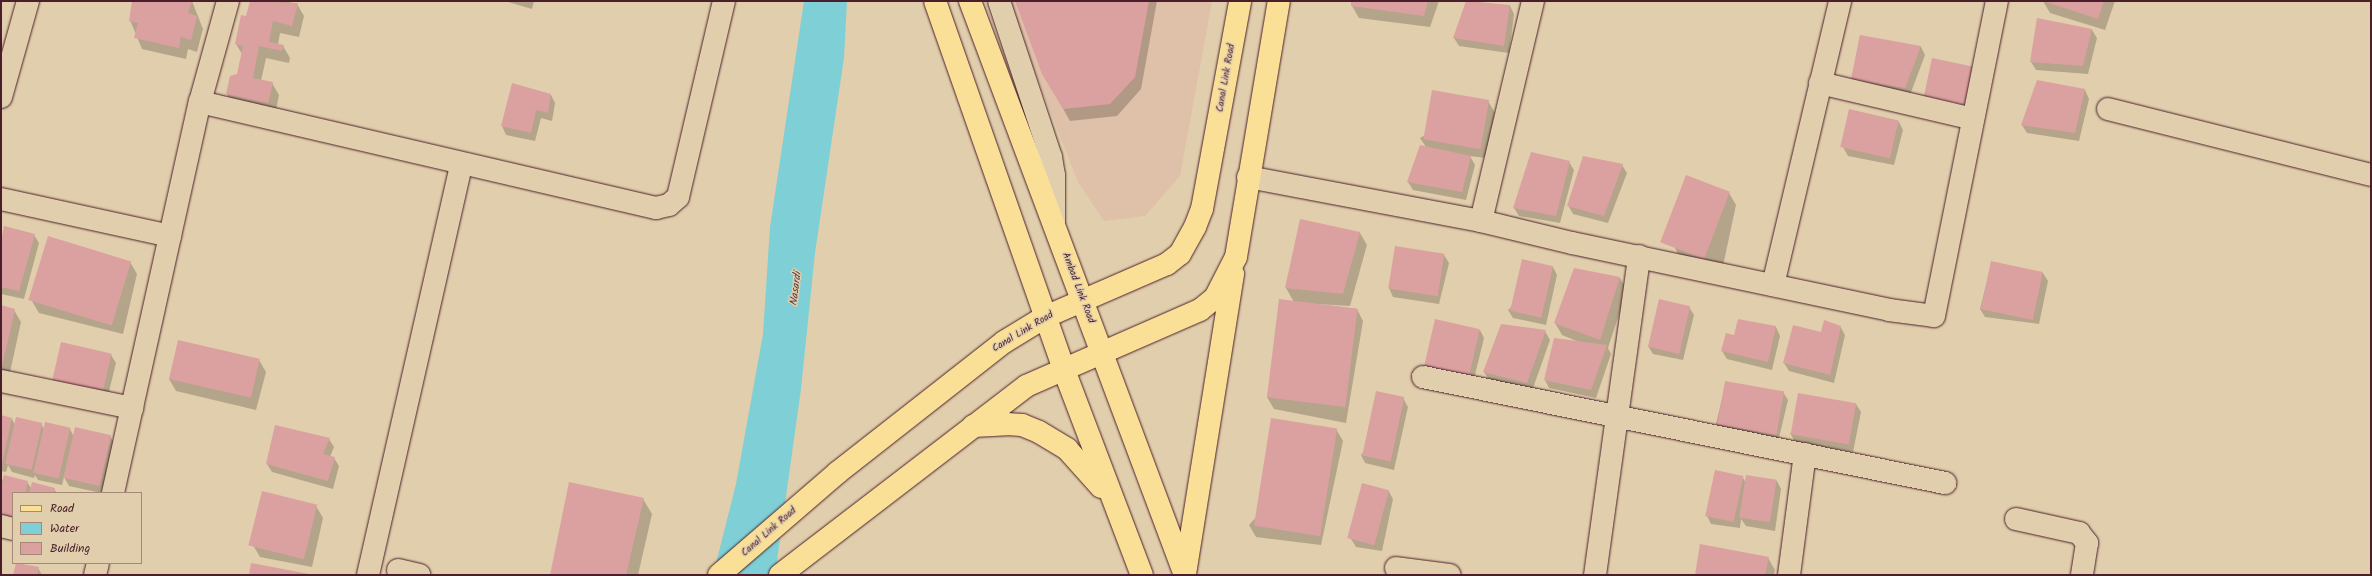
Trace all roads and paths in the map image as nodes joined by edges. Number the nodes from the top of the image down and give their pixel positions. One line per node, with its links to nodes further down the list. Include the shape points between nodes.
1 (28, 1): 13 (street)
2 (228, 1): 14 (street)
3 (935, 1): 30 (main road)
4 (970, 1): 18 (main road, Ambad Link Road)
5 (999, 1): 17 (street)
6 (1240, 1): 29 (main road, Canal Link Road, via 1202,209 1189,240 1180,254 1167,264)
7 (1279, 1): 21 (main road)
8 (1533, 1): 23 (street)
9 (1840, 1): 12 (street)
10 (1997, 1): 16 (street)
11 (721, 2): 19 (street, via 678,197 669,205 656,208)
12 (1820, 82): 16 (street); 28 (street)
13 (1, 97)
14 (200, 102): 19 (street); 25 (street)
15 (2108, 109): 20 (street)
16 (1973, 119): 28 (street, via 1934,316 1889,310)
17 (1040, 124): 18 (street); 24 (street, via 1054,174)
18 (1020, 132): 24 (main road, Ambad Link Road)
19 (461, 164): 49 (street)
20 (2371, 175)
21 (1248, 177): 23 (street); 27 (main road)
22 (1, 199): 25 (street)
23 (1481, 221): 26 (street)
24 (1054, 223): 29 (main road, Ambad Link Road)
25 (170, 236): 35 (street)
26 (1639, 256): 28 (street); 36 (street)
27 (1236, 257): 31 (main road, via 1214,298 1200,310); 54 (main road)
28 (1773, 285)
29 (1083, 300): 30 (main road, Canal Link Road); 31 (main road, Ambad Link Road)
30 (1045, 316): 32 (main road); 51 (main road, Canal Link Road, via 975,363)
31 (1103, 353): 32 (main road); 54 (main road, Ambad Link Road)
32 (1064, 370): 37 (main road, via 1026,386); 41 (main road)
33 (1423, 377): 36 (street)
34 (1, 381): 35 (street)
35 (132, 408): 40 (street)
36 (1617, 416): 38 (street); 56 (street)
37 (973, 426): 41 (main road, via 1022,425 1054,440 1079,460); 52 (main road)
38 (1805, 454): 39 (street); 57 (street)
39 (1945, 483)
40 (113, 492)
41 (1113, 502): 53 (main road)
42 (2016, 519): 58 (street, via 2080,533 2087,543)
43 (1, 526): 44 (street)
44 (12, 529)
45 (98, 564): 48 (street)
46 (1396, 568): 55 (street)
47 (398, 570): 50 (street)
48 (95, 575)
49 (368, 575)
50 (419, 575)
51 (719, 575)
52 (780, 575)
53 (1142, 575)
54 (1185, 575)
55 (1450, 575)
56 (1595, 575)
57 (1789, 575)
58 (2082, 575)

